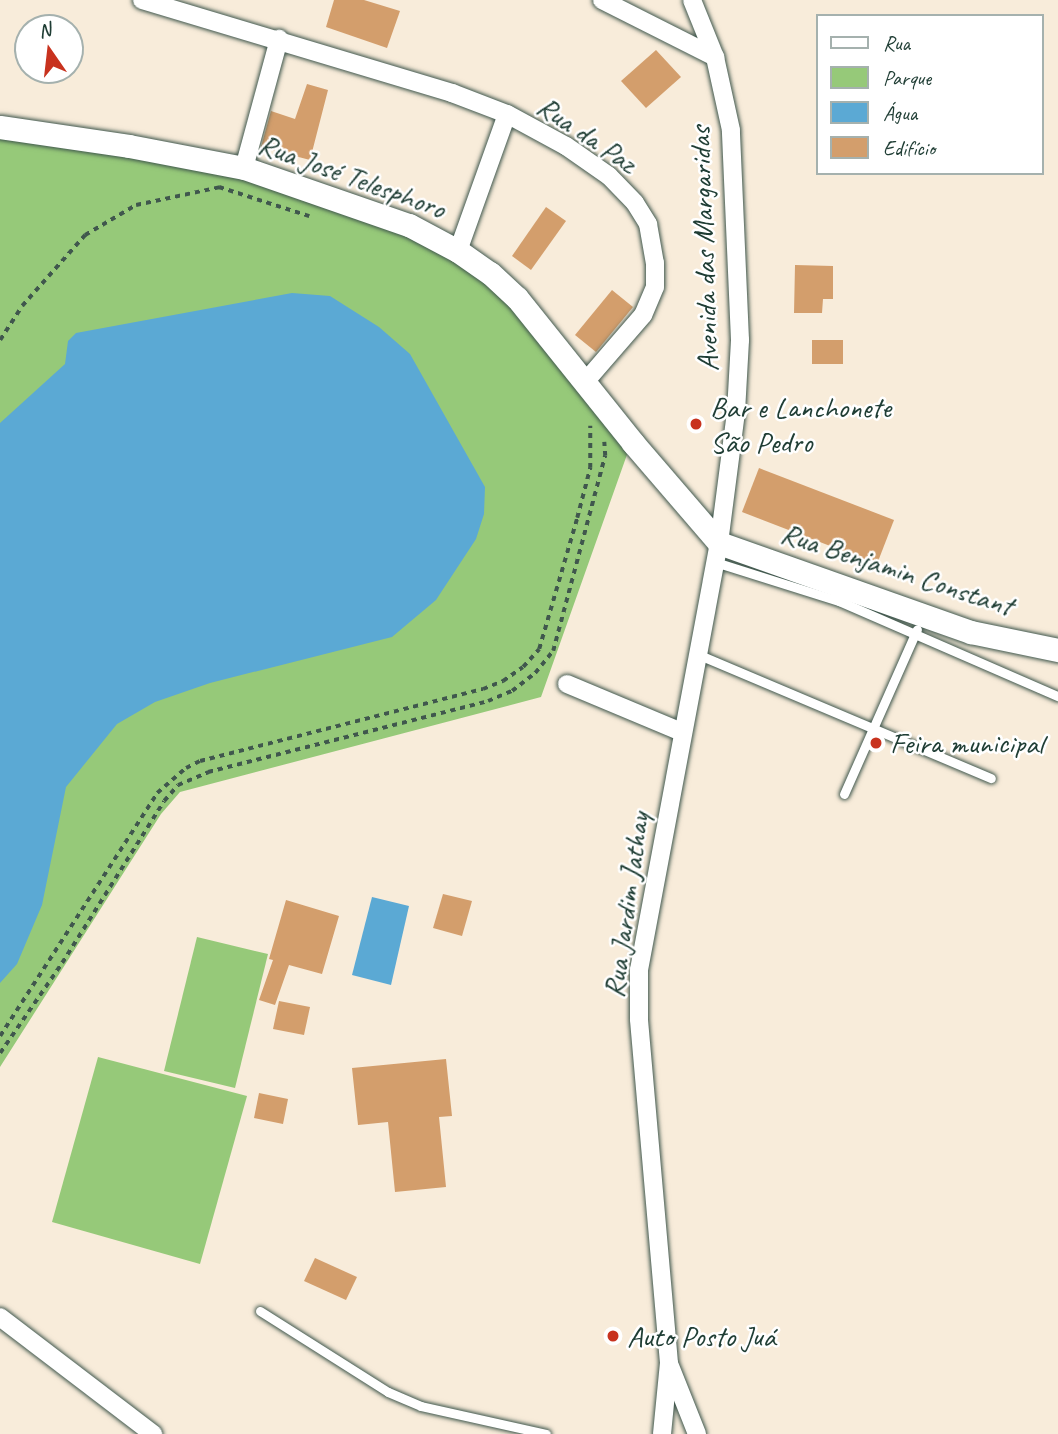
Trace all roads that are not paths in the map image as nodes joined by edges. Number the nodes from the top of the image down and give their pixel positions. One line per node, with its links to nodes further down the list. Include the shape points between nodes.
1 (142, 0): 4 (street, Rua da Paz)
2 (602, 0): 5 (street)
3 (692, 0): 5 (street, Avenida das Margaridas)
4 (279, 39): 6 (street, Rua da Paz); 8 (street)
5 (715, 57): 11 (street, Avenida das Margaridas, via 731,130 740,340 736,412)
6 (507, 114): 9 (street, Rua da Paz); 10 (street, Rua da Paz, via 609,176 648,223 654,262 651,300 609,359)
7 (0, 127): 8 (street, Rua José Telesphoro, via 129,146)
8 (237, 176): 9 (street, Rua José Telesphoro, via 410,225)
9 (458, 251): 10 (street, Rua José Telesphoro, via 490,272 517,298)
10 (585, 382): 11 (street, Rua José Telesphoro)
11 (717, 552): 12 (street, Rua Benjamin Constant); 14 (street, Rua Jardim Jathay)
12 (920, 624): 13 (street, Rua Benjamin Constant); 16 (lane); 17 (lane)
13 (1058, 650)
14 (696, 654): 17 (lane); 18 (street, Rua Jardim Jathay)
15 (567, 684): 18 (street)
16 (1058, 696)
17 (874, 730): 19 (lane); 20 (lane)
18 (682, 732): 23 (street, Rua Jardim Jathay, via 639,970 639,1019)
19 (991, 778)
20 (844, 794)
21 (260, 1311): 25 (lane, via 388,1392 421,1406)
22 (0, 1317): 24 (street)
23 (669, 1363): 26 (street, Rua Jardim Jathay); 27 (street, Rua Jardim Jathay)
24 (153, 1434)
25 (546, 1434)
26 (662, 1434)
27 (697, 1434)

